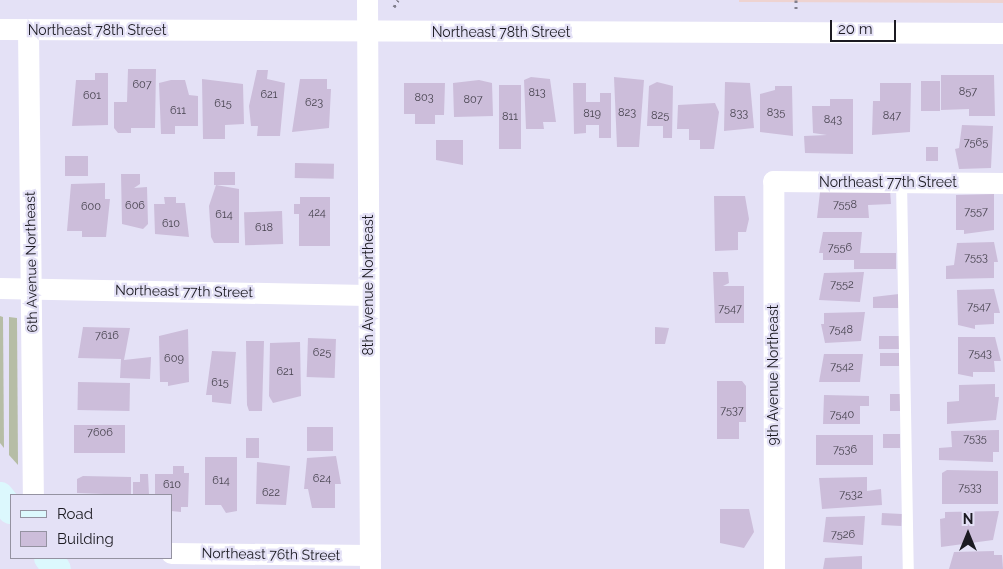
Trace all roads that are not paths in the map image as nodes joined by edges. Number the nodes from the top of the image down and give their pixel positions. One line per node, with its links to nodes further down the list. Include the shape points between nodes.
1 (367, 0): 4 (street, 8th Avenue Northeast)
2 (0, 29): 3 (street, Northeast 78th Street)
3 (28, 30): 4 (street, Northeast 78th Street); 10 (street, 6th Avenue Northeast)
4 (368, 32): 5 (street, Northeast 78th Street); 11 (street, 8th Avenue Northeast)
5 (1003, 33)
6 (773, 181): 7 (street, Northeast 77th Street); 19 (street, 9th Avenue Northeast)
7 (901, 181): 8 (street, Northeast 77th Street); 20 (lane)
8 (1003, 183)
9 (0, 288): 10 (street, Northeast 77th Street)
10 (31, 288): 11 (street, Northeast 77th Street); 12 (street, 6th Avenue Northeast)
11 (367, 295): 17 (street, 8th Avenue Northeast)
12 (34, 494)
13 (0, 496): 14 (main road)
14 (10, 509)
15 (172, 553): 17 (street, Northeast 76th Street)
16 (49, 559): 18 (main road)
17 (370, 562)
18 (57, 569)
19 (774, 569)
20 (908, 569)

